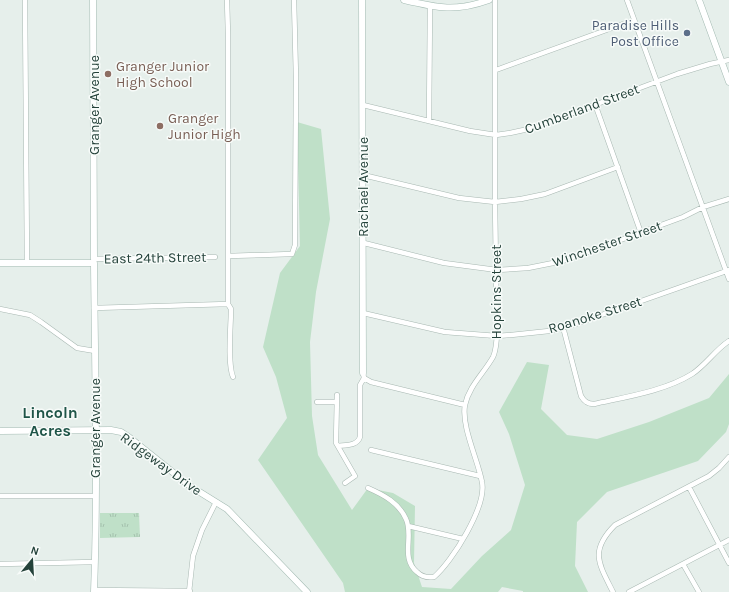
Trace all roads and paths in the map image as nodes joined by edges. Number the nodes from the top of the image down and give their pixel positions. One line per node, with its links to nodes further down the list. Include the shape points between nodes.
1 (26, 0): 33 (street)
2 (93, 0): 31 (street, Granger Avenue)
3 (227, 0): 29 (street)
4 (294, 0): 29 (street, via 295,245 292,254)
5 (362, 0): 19 (street, Rachael Avenue)
6 (404, 0): 11 (street)
7 (490, 0): 11 (street, via 459,8)
8 (495, 0): 15 (street, Hopkins Street)
9 (627, 0): 12 (street)
10 (699, 0): 14 (street)
11 (430, 6): 20 (street)
12 (634, 20): 15 (street); 16 (street)
13 (729, 60): 14 (street, Cumberland Street)
14 (721, 61): 16 (street, Cumberland Street); 17 (street)
15 (496, 70): 21 (street, Hopkins Street)
16 (657, 81): 18 (street, Cumberland Street); 26 (street)
17 (729, 82)
18 (595, 104): 21 (street, Cumberland Street, via 529,129); 22 (street)
19 (363, 105): 20 (street, Cumberland Street); 23 (street, Rachael Avenue)
20 (429, 121): 21 (street, Cumberland Street, via 470,131)
21 (496, 134): 25 (street, Hopkins Street)
22 (618, 167): 25 (street, via 545,194); 27 (street)
23 (363, 175): 25 (street, via 458,198); 28 (street, Rachael Avenue)
24 (729, 199): 26 (street, Winchester Street)
25 (495, 202): 34 (street, Hopkins Street)
26 (703, 207): 27 (street, Winchester Street); 35 (street)
27 (641, 233): 34 (street, Winchester Street, via 563,261 528,268)
28 (364, 243): 34 (street, Winchester Street, via 444,263); 40 (street, Rachael Avenue)
29 (228, 256): 37 (street)
30 (215, 257): 31 (street, East 24th Street)
31 (94, 261): 33 (street, East 24th Street); 38 (street, Granger Avenue)
32 (0, 263): 33 (street, East 24th Street)
33 (27, 263)
34 (496, 270): 42 (street, Hopkins Street)
35 (727, 271): 36 (street); 41 (street, Roanoke Street)
36 (729, 279)
37 (228, 304): 38 (street); 46 (street, via 231,309 230,357)
38 (94, 308): 44 (street, Granger Avenue)
39 (0, 309): 44 (street, via 30,316 77,348)
40 (363, 313): 42 (street, Roanoke Street, via 445,332); 45 (street, Rachael Avenue)
41 (563, 327): 42 (street, Roanoke Street, via 549,331); 43 (street, via 580,393 584,401 590,404 664,387 682,380 694,373)
42 (497, 336): 50 (street, Hopkins Street, via 493,356 474,385)
43 (729, 341)
44 (95, 351): 51 (street, Granger Avenue)
45 (363, 376): 50 (street, via 371,382); 53 (street, via 360,385 359,441)
46 (234, 377)
47 (337, 395): 49 (street)
48 (316, 402): 49 (street)
49 (336, 402): 53 (street)
50 (465, 405): 56 (street, Hopkins Street, via 468,432)
51 (96, 430): 52 (street, Ridgeway Drive); 61 (street, Granger Avenue); 62 (street, Ridgeway Drive, via 121,432 190,486)
52 (0, 431)
53 (338, 446): 57 (street, via 355,476)
54 (371, 450): 56 (street)
55 (729, 458): 58 (street, via 709,476)
56 (480, 476): 64 (street, Hopkins Street, via 483,488 480,504)
57 (345, 484)
58 (689, 487): 66 (street); 74 (street, via 615,525 606,535 601,544 599,561)
59 (368, 488): 63 (street, Hopkins Street, via 387,497 397,506)
60 (0, 496): 61 (street)
61 (95, 496): 67 (street, Granger Avenue)
62 (216, 502): 72 (street, via 193,556); 73 (street, Ridgeway Drive)
63 (408, 526): 64 (street); 64 (street, Hopkins Street, via 410,563 416,572 426,578 434,577 443,568)
64 (463, 540)
65 (729, 540): 66 (street)
66 (719, 545): 68 (street); 70 (street)
67 (95, 562): 69 (street); 71 (street, Granger Avenue)
68 (729, 563)
69 (0, 564)
70 (683, 564): 75 (street); 76 (street)
71 (94, 591): 72 (street)
72 (189, 591)
73 (308, 592)
74 (614, 592)
75 (629, 592)
76 (699, 592)

